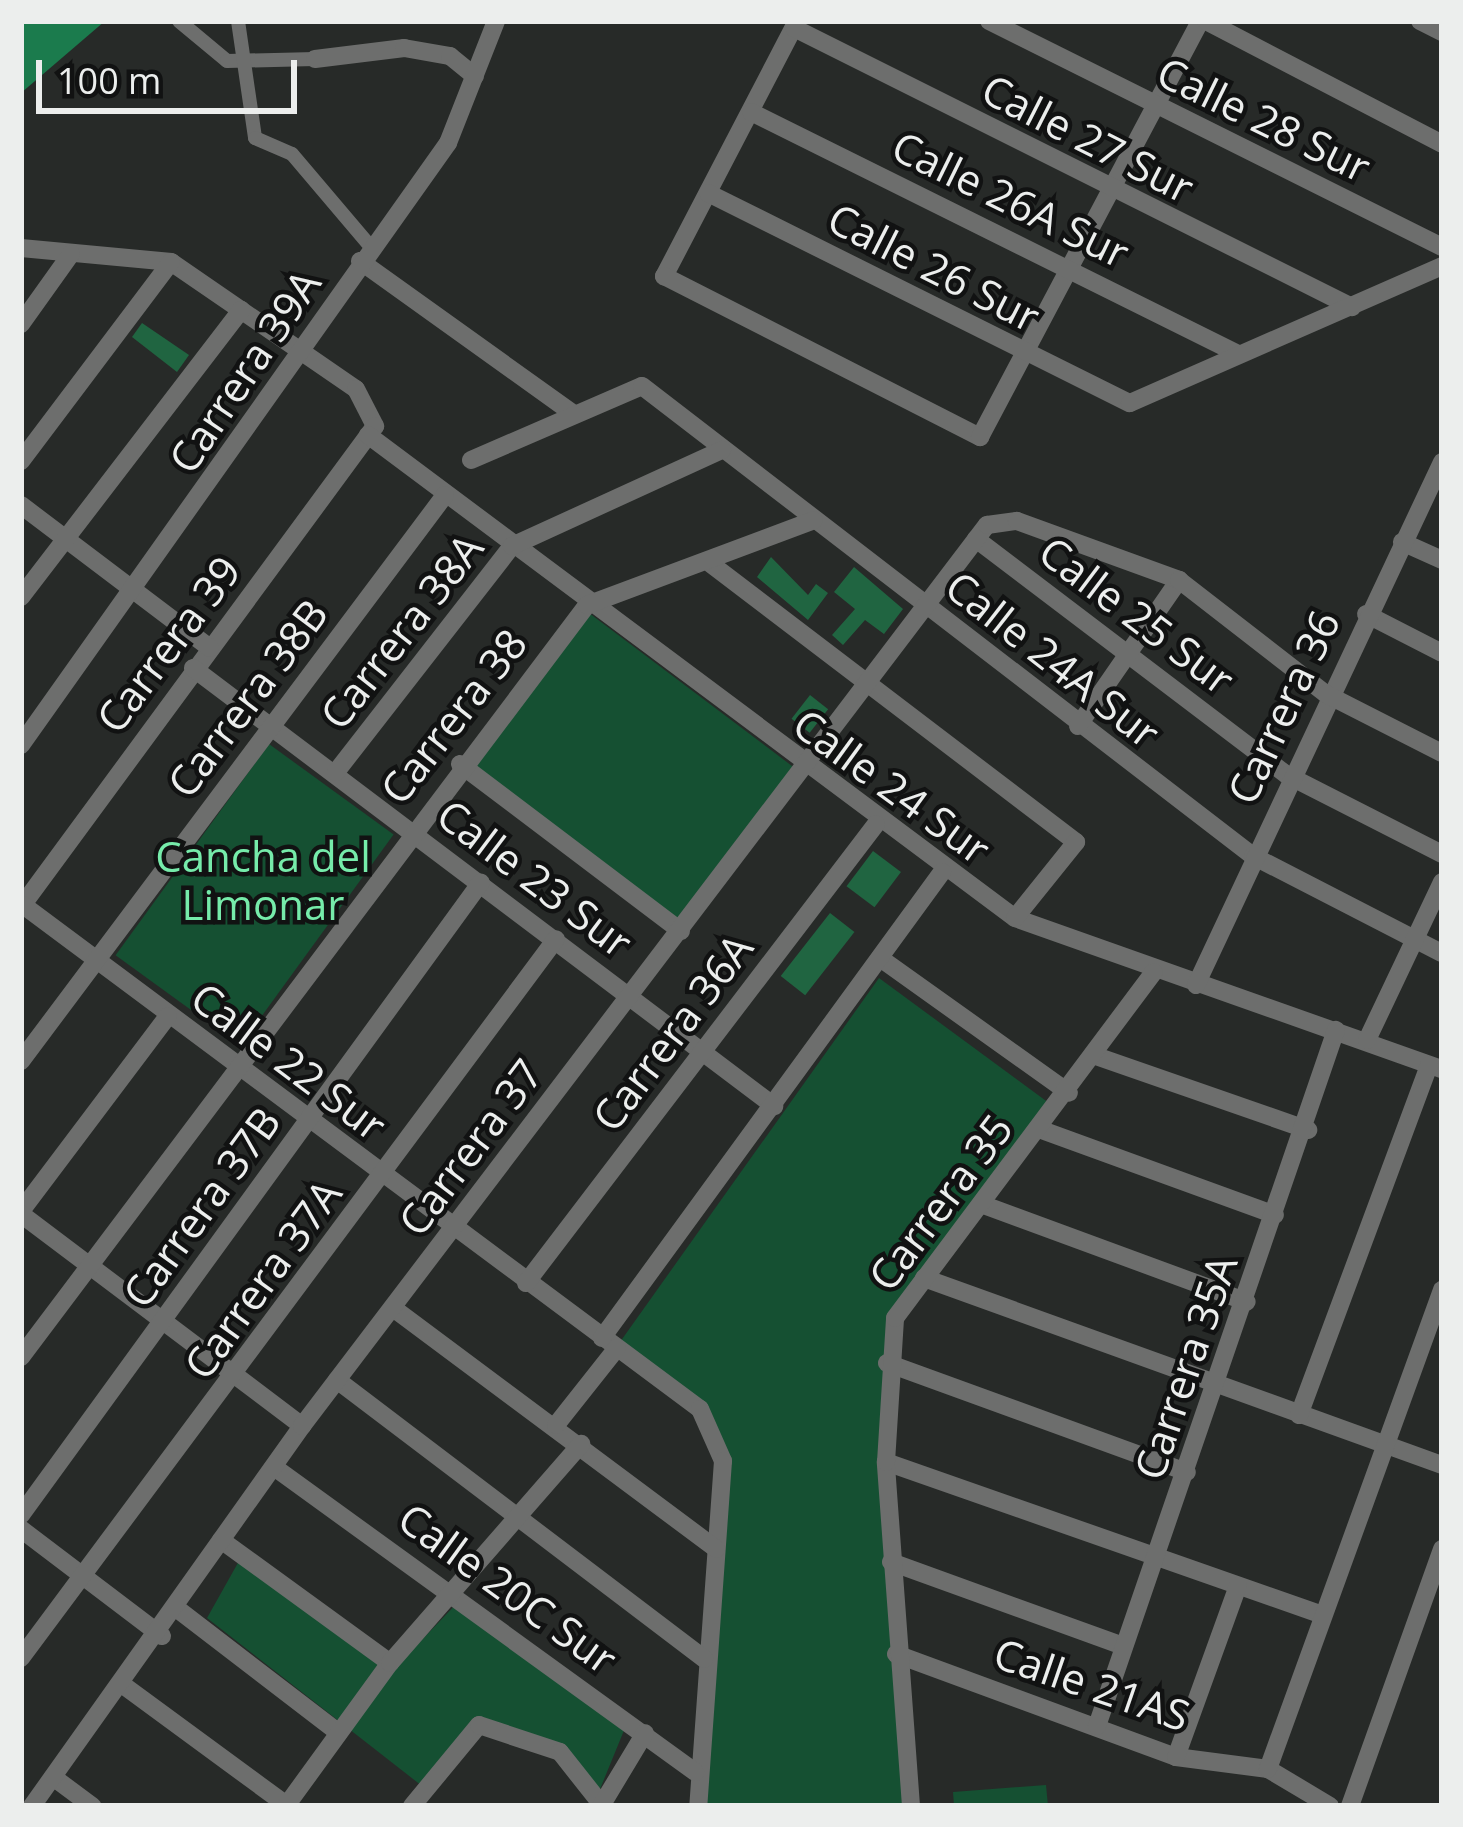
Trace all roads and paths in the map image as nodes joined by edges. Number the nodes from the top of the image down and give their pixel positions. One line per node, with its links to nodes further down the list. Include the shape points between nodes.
1 (179, 21): 10 (street, via 208,51)
2 (238, 21): 10 (street)
3 (496, 21): 11 (street, Carrera 39A)
4 (989, 21): 12 (street, Calle 28 Sur)
5 (1203, 21): 12 (street); 14 (street)
6 (1420, 21): 8 (street)
7 (796, 24): 13 (street); 16 (street, Calle 27 Sur)
8 (1442, 32)
9 (315, 59): 10 (street); 11 (street, via 404,48 450,56)
10 (250, 62): 20 (street, via 255,138 292,154)
11 (475, 76): 20 (street, Carrera 39A, via 448,143)
12 (1157, 106): 16 (street); 17 (street, Calle 28 Sur)
13 (752, 112): 15 (street); 23 (street, Calle 26A Sur)
14 (1442, 144)
15 (708, 193): 27 (street, Calle 26 Sur); 27 (street, via 664,276 980,437)
16 (1113, 193): 23 (street); 24 (street, Calle 27 Sur)
17 (1442, 247)
18 (21, 248): 19 (street, Calle 24 Sur)
19 (70, 254): 21 (street, Calle 24 Sur); 26 (street)
20 (366, 254): 29 (street, Carrera 39A); 30 (street)
21 (171, 262): 25 (street, Calle 24 Sur); 33 (street)
22 (1442, 266): 24 (street)
23 (1072, 268): 27 (street); 28 (street, Calle 26A Sur)
24 (1352, 307): 28 (street)
25 (241, 310): 29 (street, Calle 24 Sur); 39 (street)
26 (21, 324)
27 (1027, 354): 28 (street, Calle 26 Sur, via 1130,403)
28 (1238, 354)
29 (305, 355): 31 (street, Calle 24 Sur, via 356,389); 46 (street, Carrera 39A)
30 (574, 414): 32 (street, Calle 24A Sur, via 642,386); 34 (street)
31 (372, 430): 36 (street, Calle 24 Sur); 51 (street, Carrera 39)
32 (722, 450): 38 (street, Calle 24A Sur); 42 (street, Carrera 38A)
33 (21, 460)
34 (471, 460)
35 (1442, 462): 41 (street, Carrera 36)
36 (445, 495): 42 (street, Calle 24 Sur); 57 (street, Carrera 38B)
37 (21, 505): 39 (street)
38 (814, 520): 44 (street); 49 (street, Calle 24A Sur)
39 (66, 538): 46 (street); 47 (street)
40 (976, 539): 45 (street, via 1003,517); 49 (street, Carrera 37); 53 (street, Calle 25 Sur)
41 (1402, 542): 43 (street); 50 (street, Carrera 36)
42 (512, 546): 48 (street, Calle 24 Sur); 63 (street, Carrera 38A)
43 (1442, 560)
44 (711, 564): 48 (street); 55 (street)
45 (1179, 580): 53 (street); 56 (street)
46 (136, 591): 51 (street); 59 (street, Carrera 39A)
47 (21, 597)
48 (587, 605): 61 (street, Carrera 38); 62 (street, Calle 24 Sur)
49 (926, 605): 55 (street, Carrera 37); 58 (street, Calle 24A Sur)
50 (1366, 614): 52 (street); 56 (street, Carrera 36)
51 (210, 648): 54 (street, Carrera 39)
52 (1442, 652)
53 (1130, 653): 58 (street); 64 (street, Calle 25 Sur)
54 (193, 668): 57 (street, Calle 23 Sur); 70 (street, Carrera 39)
55 (867, 682): 62 (street, Carrera 37); 74 (street, via 1076,842)
56 (1326, 694): 60 (street); 64 (street, Carrera 36)
57 (272, 725): 63 (street, Calle 23 Sur); 80 (street, Carrera 38B)
58 (1078, 726): 68 (street, Calle 24A Sur)
59 (21, 745)
60 (1442, 753)
61 (460, 764): 66 (street, Carrera 38); 75 (street)
62 (804, 766): 65 (street, Calle 24 Sur); 75 (street, Carrera 37)
63 (336, 772): 66 (street, Calle 23 Sur)
64 (1287, 775): 67 (street, Calle 25 Sur); 68 (street, Carrera 36)
65 (876, 824): 69 (street, Calle 24 Sur); 87 (street, Carrera 36A)
66 (410, 828): 71 (street, Calle 23 Sur); 90 (street, Carrera 38)
67 (1442, 854)
68 (1253, 856): 77 (street, Calle 24A Sur); 82 (street, Carrera 36)
69 (942, 872): 74 (street, Calle 24 Sur); 79 (street)
70 (28, 879): 73 (street, Carrera 39)
71 (481, 882): 76 (street, Calle 23 Sur); 94 (street, Carrera 37B)
72 (1442, 882): 77 (street)
73 (22, 906): 80 (street, Calle 22 Sur)
74 (1016, 918): 81 (street, Calle 24 Sur)
75 (681, 931): 83 (street, Carrera 37)
76 (556, 939): 83 (street, Calle 23 Sur); 97 (street, Carrera 37A)
77 (1415, 940): 78 (street, Calle 24A Sur); 86 (street)
78 (1442, 953)
79 (880, 958): 92 (street); 93 (street)
80 (94, 960): 84 (street, Calle 22 Sur); 89 (street, Carrera 38B)
81 (1154, 972): 82 (street, Calle 24 Sur); 88 (street, Carrera 35)
82 (1196, 986): 85 (street, Calle 24 Sur)
83 (630, 996): 87 (street, Calle 23 Sur); 101 (street, Carrera 37)
84 (168, 1016): 90 (street, Calle 22 Sur); 99 (street)
85 (1336, 1030): 86 (street, Calle 24 Sur); 96 (street, Carrera 35A)
86 (1367, 1040): 91 (street, Calle 24 Sur)
87 (703, 1050): 93 (street, Calle 23 Sur); 104 (street, Carrera 36A)
88 (1094, 1055): 92 (street, Carrera 35); 96 (street)
89 (21, 1061)
90 (231, 1065): 94 (street, Calle 22 Sur); 102 (street, Carrera 38)
91 (1435, 1067): 115 (street)
92 (1069, 1093): 95 (street, Carrera 35)
93 (774, 1106): 109 (street)
94 (308, 1121): 97 (street, Calle 22 Sur); 108 (street, Carrera 37B)
95 (1039, 1129): 98 (street, Carrera 35); 100 (street)
96 (1308, 1130): 100 (street, Carrera 35A)
97 (382, 1176): 101 (street, Calle 22 Sur); 112 (street, Carrera 37A)
98 (981, 1204): 103 (street, Carrera 35); 106 (street)
99 (21, 1213): 102 (street)
100 (1275, 1215): 106 (street, Carrera 35A)
101 (454, 1229): 104 (street, Calle 22 Sur); 107 (street, Carrera 37)
102 (88, 1264): 108 (street); 110 (street, Carrera 38)
103 (924, 1278): 111 (street, Carrera 35, via 895,1318); 114 (street)
104 (526, 1283): 109 (street, Calle 22 Sur)
105 (1442, 1289): 119 (street)
106 (1247, 1302): 114 (street, Carrera 35A)
107 (393, 1308): 113 (street, Carrera 37); 116 (street)
108 (163, 1321): 112 (street); 124 (street, Carrera 37B)
109 (609, 1343): 116 (street); 128 (street, Calle 22 Sur, via 700,1409 723,1461)
110 (21, 1357)
111 (887, 1363): 120 (street, Carrera 35); 123 (street)
112 (236, 1376): 117 (street); 132 (street, Carrera 37A)
113 (338, 1380): 117 (street, Carrera 37); 125 (street)
114 (1219, 1385): 115 (street); 123 (street, Carrera 35A)
115 (1299, 1415): 119 (street)
116 (556, 1425): 118 (street)
117 (302, 1426): 122 (street, Carrera 37)
118 (580, 1444): 125 (street); 128 (street)
119 (1389, 1446): 121 (street); 136 (street)
120 (886, 1462): 130 (street); 131 (street, Carrera 35)
121 (1442, 1465)
122 (274, 1467): 127 (street, Carrera 37); 134 (street, Calle 20C Sur)
123 (1187, 1472): 130 (street, Carrera 35A)
124 (21, 1515)
125 (518, 1520): 134 (street); 141 (street)
126 (21, 1529): 132 (street)
127 (220, 1540): 135 (street, Carrera 37); 142 (street)
128 (716, 1549): 141 (street)
129 (1442, 1549): 159 (street)
130 (1156, 1556): 133 (street); 138 (street, Carrera 35A)
131 (890, 1562): 138 (street); 139 (street, Carrera 35)
132 (84, 1577): 137 (street); 140 (street, Carrera 37A)
133 (1238, 1586): 136 (street); 147 (street)
134 (458, 1594): 142 (street); 146 (street, Calle 20C Sur)
135 (180, 1611): 137 (street, Carrera 37); 145 (street)
136 (1322, 1615): 148 (street)
137 (162, 1636): 143 (street, Carrera 37)
138 (1123, 1646): 144 (street, Carrera 35A)
139 (896, 1654): 144 (street, Calle 21AS); 157 (street, Carrera 35)
140 (21, 1658)
141 (704, 1659): 149 (street)
142 (390, 1663): 145 (street)
143 (123, 1685): 150 (street, Carrera 37); 154 (street)
144 (1097, 1726): 147 (street, Calle 21AS)
145 (339, 1732): 154 (street)
146 (645, 1732): 149 (street, Calle 20C Sur); 151 (street)
147 (1176, 1757): 148 (street, Calle 21AS)
148 (1268, 1769): 158 (street, Calle 21AS)
149 (695, 1772): 156 (street)
150 (53, 1777): 152 (street, Carrera 37); 153 (street)
151 (601, 1805): 155 (street, via 560,1752 479,1725)
152 (32, 1806)
153 (92, 1806)
154 (287, 1806)
155 (412, 1806)
156 (698, 1806)
157 (911, 1806)
158 (1330, 1806)
159 (1350, 1806)

